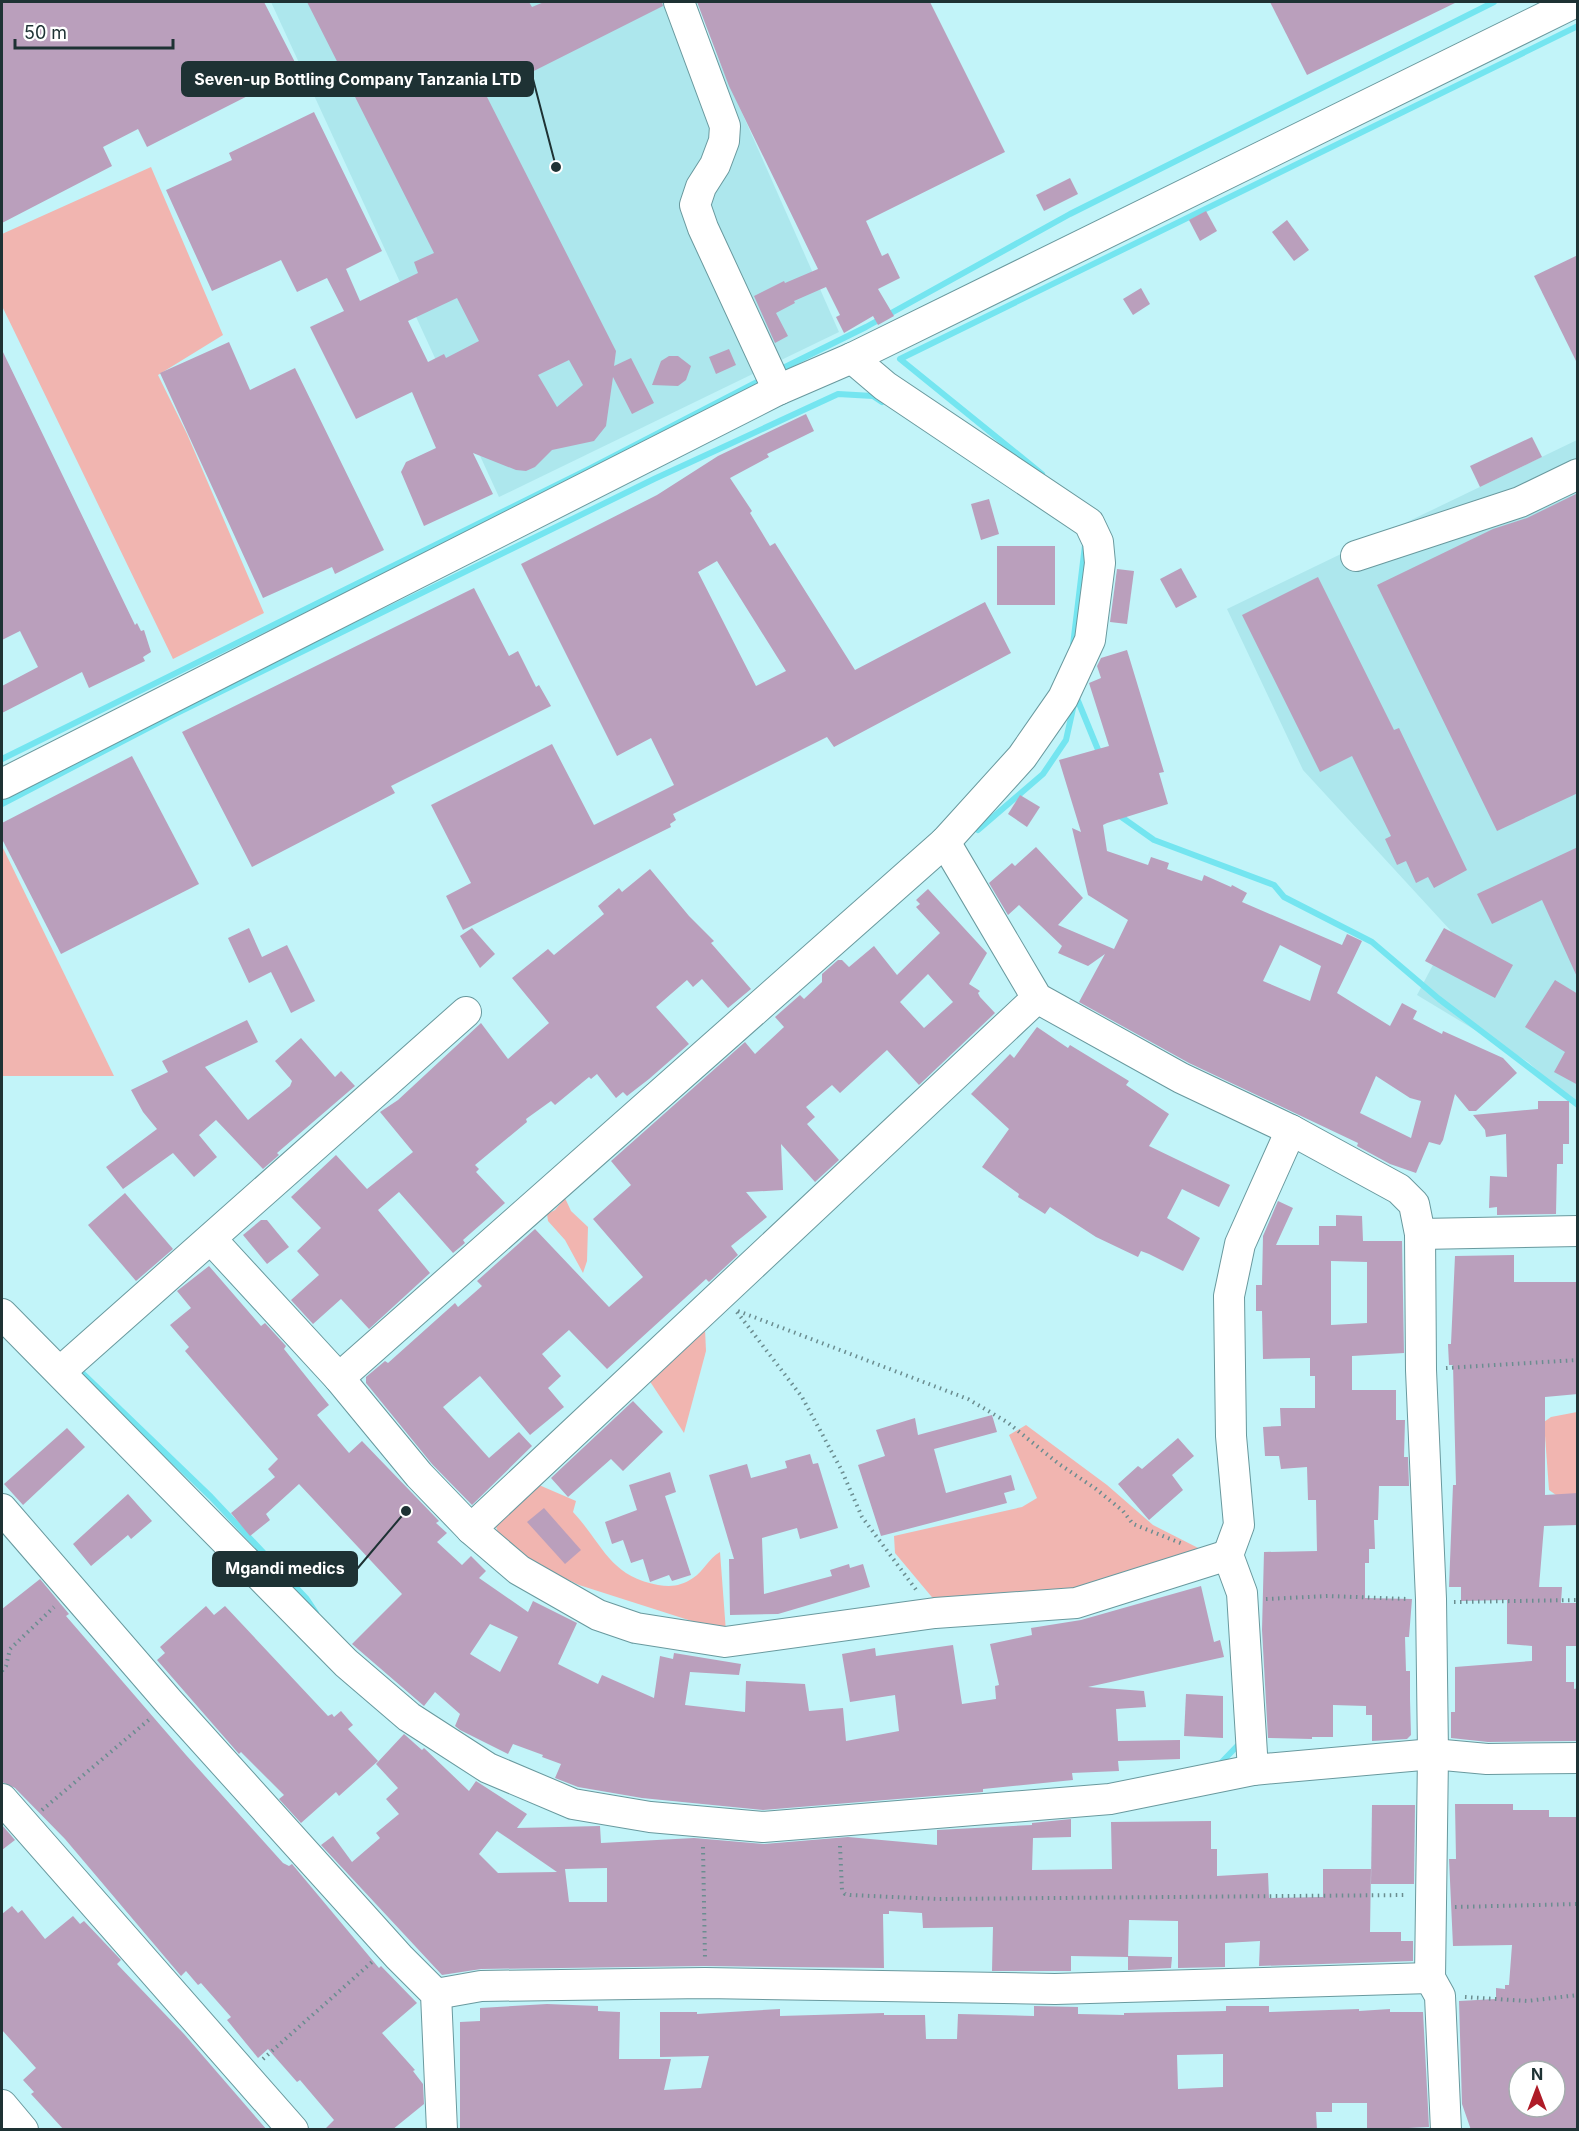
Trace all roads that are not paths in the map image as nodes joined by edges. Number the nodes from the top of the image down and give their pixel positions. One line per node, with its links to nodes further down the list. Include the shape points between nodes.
1 (679, 2): 4 (street, via 725,126 715,165 695,205)
2 (1576, 2): 3 (street)
3 (852, 358): 4 (street); 8 (street, via 885,386 1078,514 1089,524 1098,542 1101,563 1090,640 1063,698 1022,757)
4 (778, 390): 7 (street)
5 (1578, 474): 6 (street, via 1520,502)
6 (1356, 556)
7 (2, 784)
8 (945, 842): 9 (street); 17 (street)
9 (1037, 998): 11 (street, via 1181,1078); 19 (street, via 725,1305)
10 (466, 1012): 14 (street)
11 (1291, 1130): 13 (street, via 1408,1196 1417,1212); 20 (street, via 1240,1244 1229,1296 1231,1436 1239,1526)
12 (1578, 1232): 13 (street)
13 (1420, 1234): 21 (street)
14 (211, 1239): 16 (street); 17 (street)
15 (2, 1314): 16 (street)
16 (61, 1371): 23 (street, via 346,1663 409,1717 488,1768 573,1804 650,1817 763,1827 1110,1798)
17 (339, 1378): 19 (street)
18 (2, 1509): 26 (street, via 170,1702)
19 (471, 1529): 20 (street, via 519,1570 598,1615 636,1628 725,1642 935,1612 1076,1604)
20 (1222, 1558): 23 (street, via 1242,1593)
21 (1433, 1754): 22 (street, via 1487,1759); 23 (street); 25 (street, via 1430,1901)
22 (1578, 1758)
23 (1253, 1770)
24 (2, 1798): 29 (street)
25 (1435, 1987): 26 (street, via 1055,1989 705,1983 481,1986); 31 (street)
26 (436, 1994): 30 (street)
27 (2, 2105): 28 (street)
28 (23, 2130)
29 (292, 2130)
30 (442, 2130)
31 (1446, 2130)

